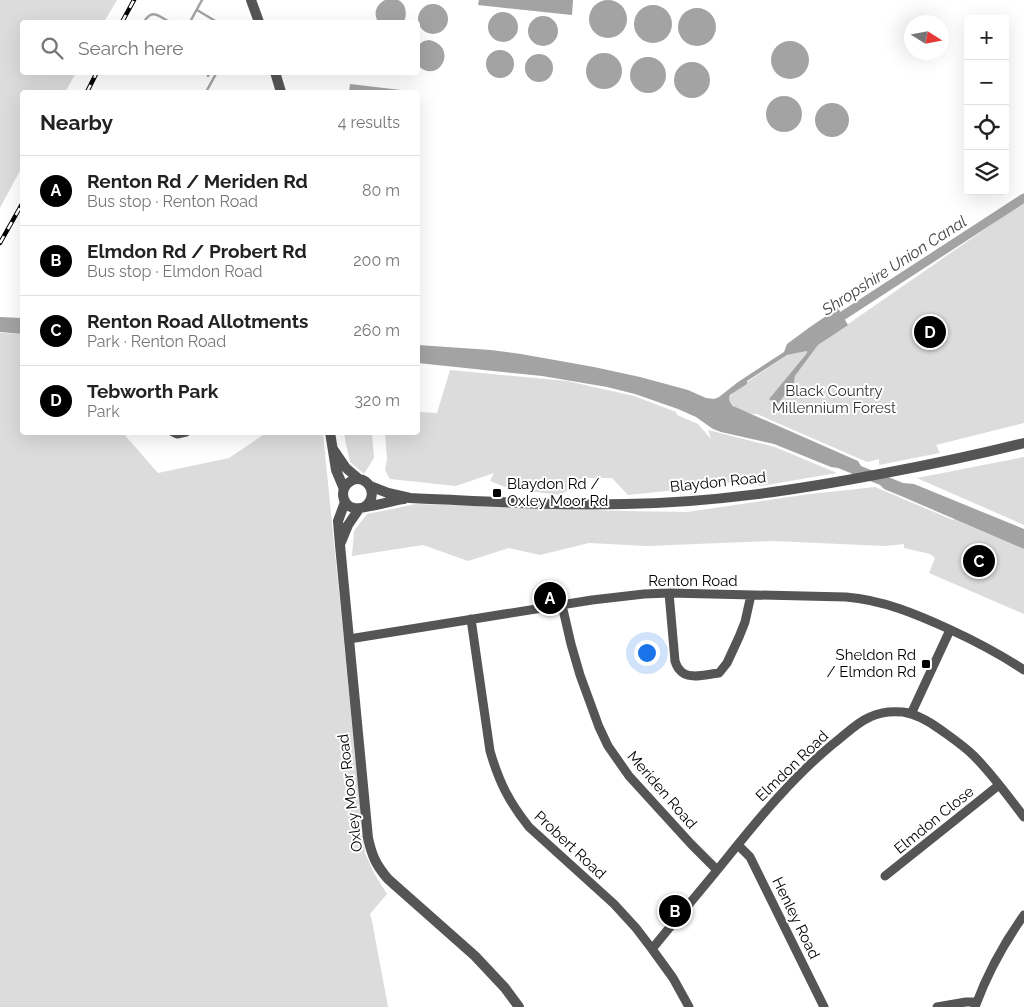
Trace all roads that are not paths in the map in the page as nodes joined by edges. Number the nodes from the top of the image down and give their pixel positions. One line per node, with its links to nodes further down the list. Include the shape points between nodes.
1 (251, 0): 2 (street)
2 (258, 20)
3 (276, 75): 4 (street)
4 (280, 90)
5 (330, 435): 7 (street)
6 (1024, 443): 11 (street, Blaydon Road, via 825,484 718,498 626,504)
7 (331, 446): 8 (street, via 346,468); 10 (street)
8 (359, 479): 9 (street); 10 (street, via 349,482)
9 (370, 486): 11 (street, Blaydon Road); 13 (street, via 372,499)
10 (344, 489): 12 (street)
11 (410, 498): 13 (street, Blaydon Road)
12 (345, 502): 13 (street, via 351,507); 14 (street, Oxley Moor Road, via 338,521)
13 (361, 508): 14 (street, Oxley Moor Road, via 348,525)
14 (340, 545): 20 (street, Oxley Moor Road)
15 (669, 593): 16 (street, Renton Road); 16 (street, via 675,661 684,674 690,676 718,672 727,664 745,622); 17 (street, Renton Road)
16 (751, 595): 19 (street, Renton Road, via 868,599 902,609)
17 (562, 605): 18 (street, Renton Road); 26 (street, Meriden Road, via 580,675 608,746 629,776)
18 (471, 619): 20 (street, Renton Road); 29 (street, Probert Road, via 490,751 504,791 529,827 614,904)
19 (950, 630): 21 (street, Renton Road); 22 (street)
20 (349, 639): 31 (street, Oxley Moor Road, via 368,838 374,860 388,879 475,956)
21 (1024, 670)
22 (911, 714): 23 (street, Elmdon Road, via 964,747); 25 (street, Elmdon Road, via 880,713 855,726 792,781)
23 (999, 785): 24 (street, Elmdon Road); 27 (street, Elmdon Close)
24 (1024, 817)
25 (738, 844): 26 (street, Elmdon Road); 33 (street, Henley Road, via 750,858)
26 (717, 870): 29 (street, Elmdon Road)
27 (885, 876)
28 (1024, 915): 30 (street, via 1001,950)
29 (652, 948): 32 (street, Probert Road)
30 (976, 1004): 34 (street, via 966,1002)
31 (519, 1007)
32 (689, 1007)
33 (824, 1007)
34 (938, 1007)

